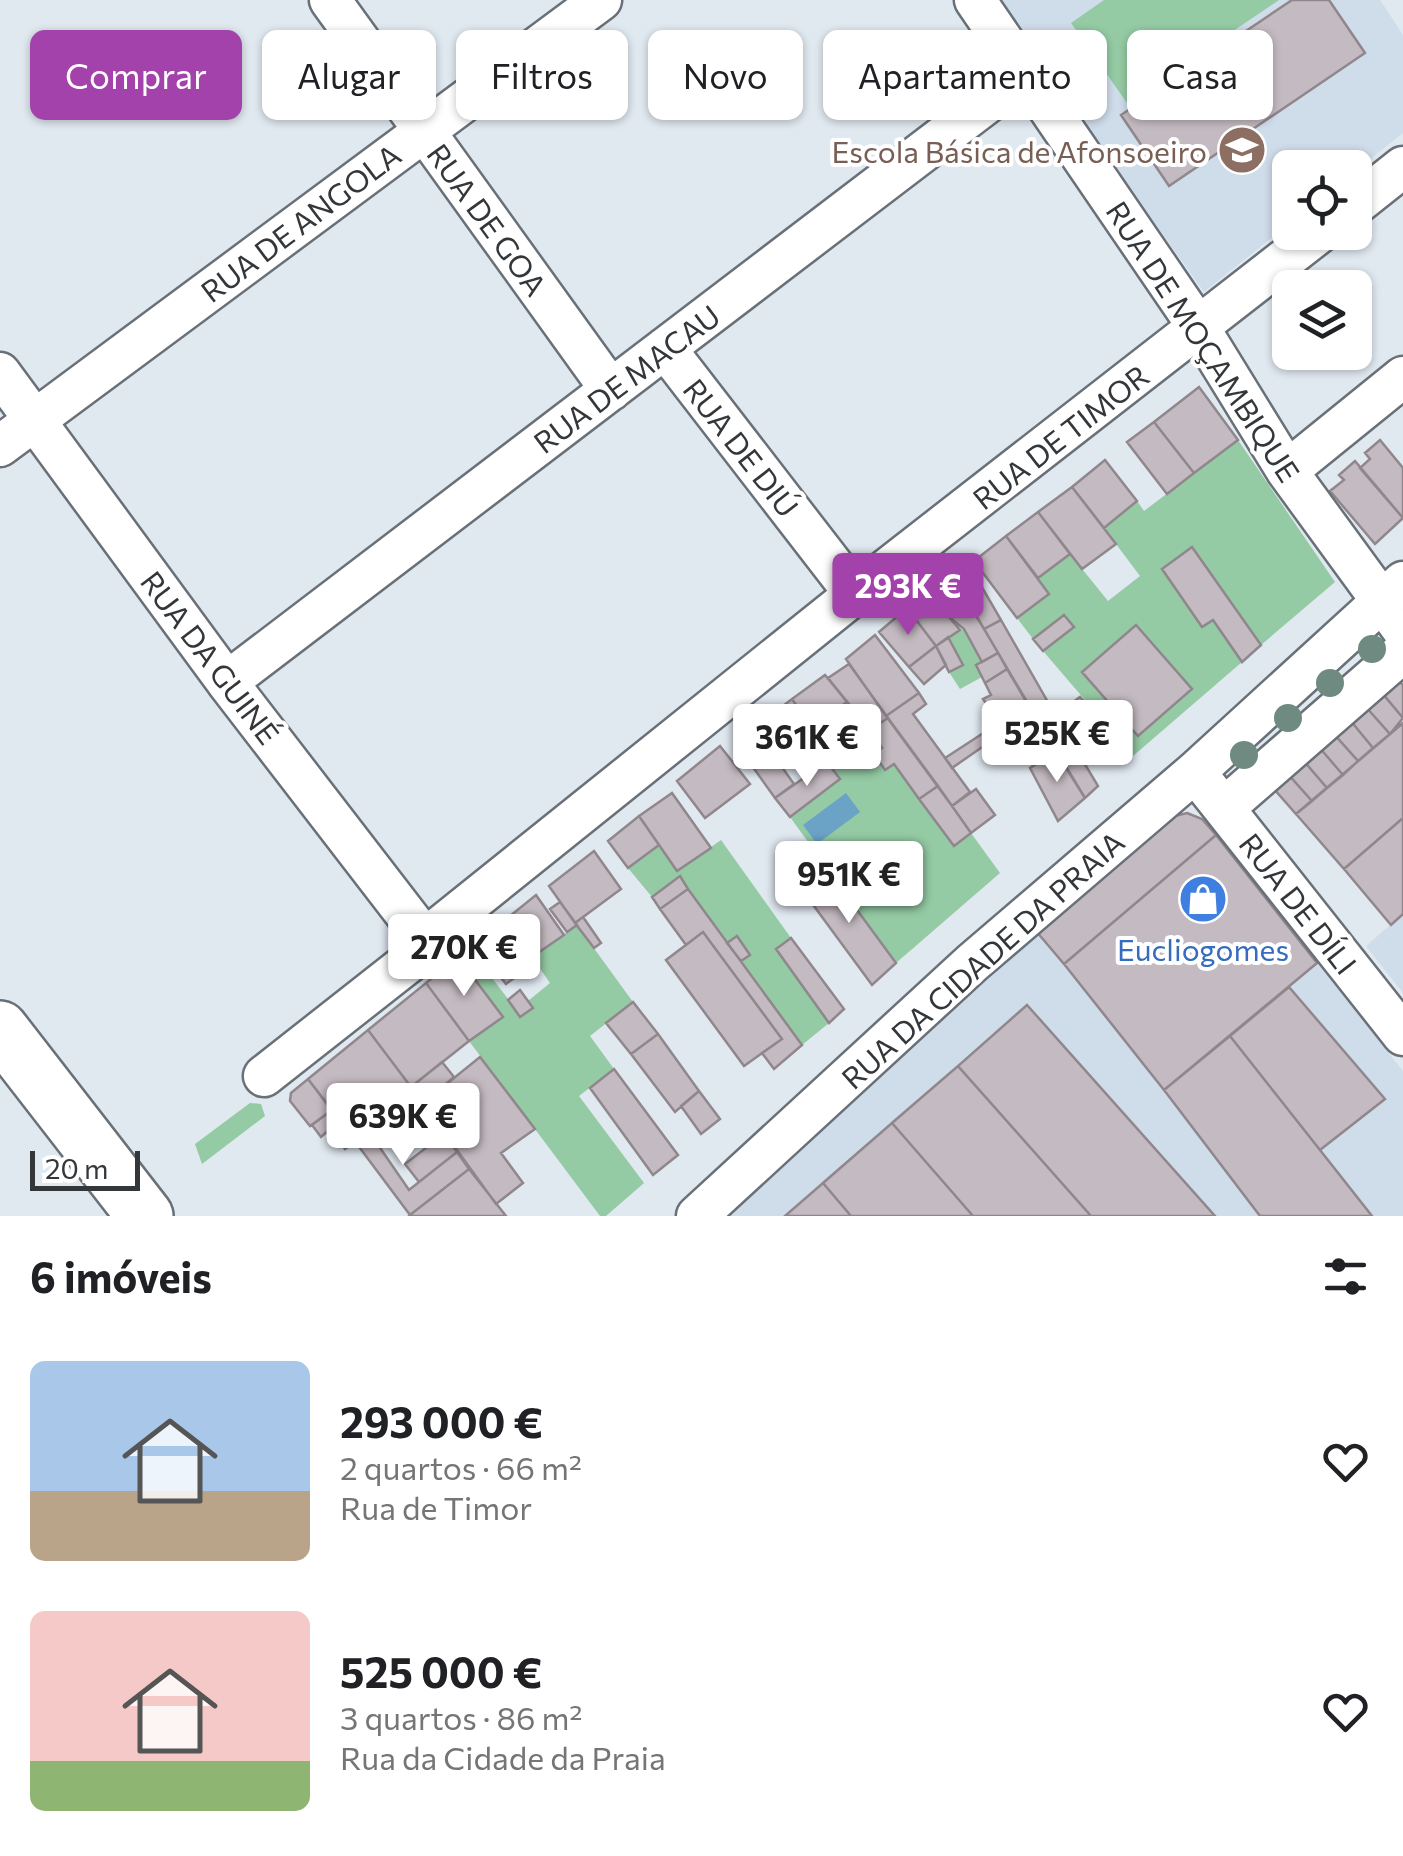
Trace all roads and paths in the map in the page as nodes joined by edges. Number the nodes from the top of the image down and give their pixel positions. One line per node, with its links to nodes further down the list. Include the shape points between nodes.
1 (330, 0): 7 (street, RUA DE GOA)
2 (600, 0): 7 (street, RUA DE ANGOLA)
3 (975, 0): 4 (street, RUA DE MOÇAMBIQUE)
4 (995, 30)
5 (965, 120): 12 (street, RUA DE MACAU)
6 (1056, 120): 11 (street, RUA DE MOÇAMBIQUE)
7 (423, 129): 15 (street, RUA DE GOA); 16 (street, RUA DE ANGOLA)
8 (1403, 168): 9 (street)
9 (1372, 192)
10 (1297, 250): 11 (street, RUA DE TIMOR)
11 (1198, 328): 18 (street, RUA DE MOÇAMBIQUE); 19 (street, RUA DE TIMOR)
12 (666, 348): 15 (street, RUA DE MACAU); 19 (street, RUA DE DIÚ)
13 (0, 373): 16 (street, RUA DA GUINÉ)
14 (1403, 377): 18 (street)
15 (611, 390): 22 (street, RUA DE MACAU)
16 (37, 420): 17 (street, RUA DE ANGOLA); 22 (street, RUA DA GUINÉ)
17 (0, 446)
18 (1288, 471): 20 (street, RUA DE MOÇAMBIQUE)
19 (855, 594): 25 (street, RUA DE TIMOR)
20 (1396, 604): 23 (street, RUA DA CIDADE DA PRAIA)
21 (1403, 652): 24 (street)
22 (227, 682): 25 (street, RUA DA GUINÉ)
23 (1195, 772): 24 (street, RUA DE DÍLI); 30 (street, RUA DA CIDADE DA PRAIA, via 972,963)
24 (1224, 808): 27 (street, RUA DE DÍLI)
25 (425, 939): 28 (street, RUA DE TIMOR, via 410,962)
26 (0, 1030): 29 (main road)
27 (1403, 1035)
28 (264, 1076)
29 (145, 1216)
30 (696, 1216)

